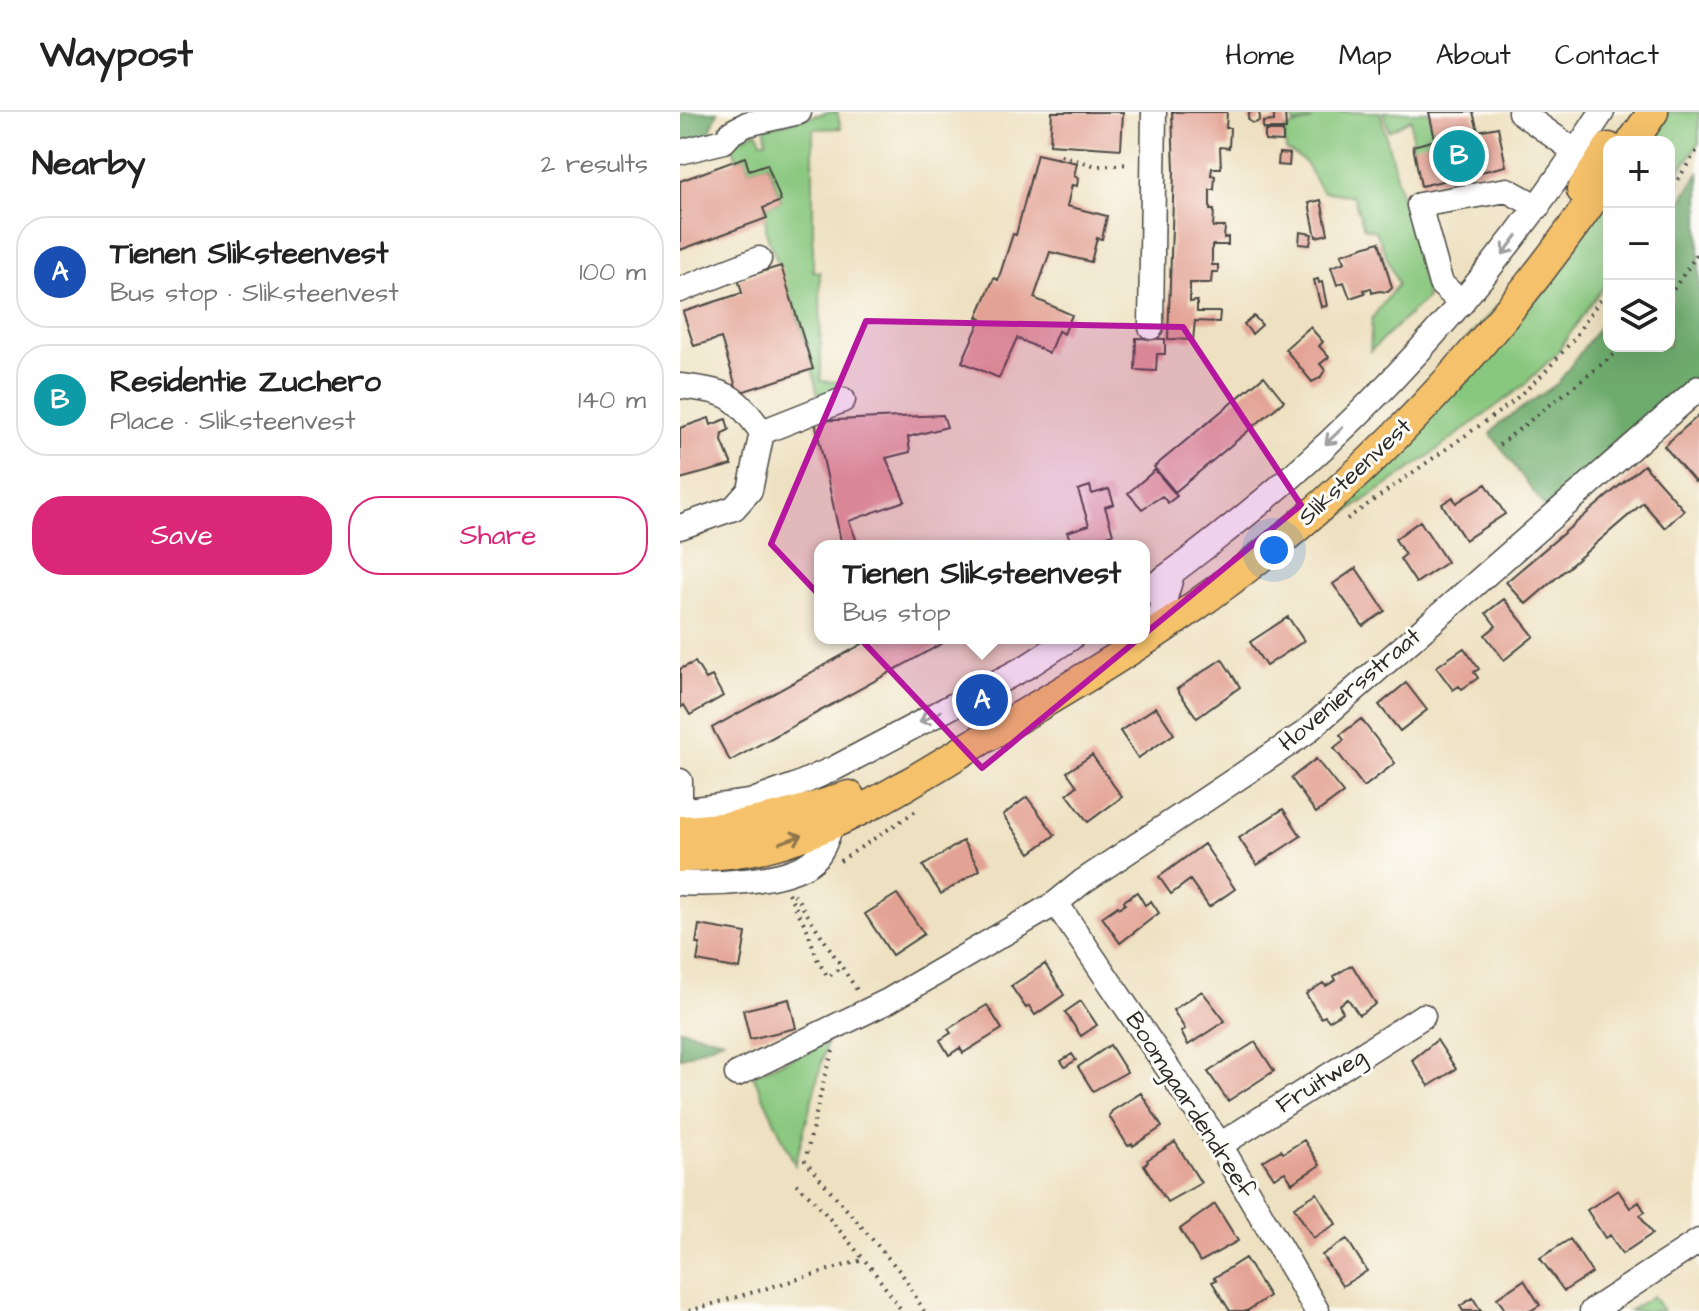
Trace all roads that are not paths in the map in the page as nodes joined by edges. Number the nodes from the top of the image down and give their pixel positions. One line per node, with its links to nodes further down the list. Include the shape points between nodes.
1 (799, 112): 9 (street, via 747,124 724,141)
2 (1154, 112): 17 (street)
3 (1520, 112): 10 (street)
4 (1602, 112): 10 (street, Sliksteenvest)
5 (1632, 112): 7 (main road)
6 (1653, 112): 8 (main road)
7 (1617, 136)
8 (1636, 136)
9 (680, 152)
10 (1576, 152): 13 (street, Sliksteenvest)
11 (1603, 157): 24 (main road, Sliksteenvest, via 1535,258 1393,421 1261,539)
12 (1603, 184): 25 (main road, Sliksteenvest, via 1525,293 1447,384 1351,480 1281,540)
13 (1538, 207): 16 (street, Sliksteenvest, one-way to 16); 16 (street, via 1507,190 1419,205 1441,284)
14 (759, 259): 15 (street)
15 (680, 290)
16 (1462, 303): 23 (street, Sliksteenvest, one-way to 23, via 1417,356 1294,476 1172,574)
17 (1151, 327)
18 (680, 386): 21 (street, via 719,391 740,403)
19 (1699, 388): 34 (street, Hoveniersstraat, via 1305,733)
20 (843, 400): 21 (street)
21 (762, 432): 22 (street, via 750,490 734,508)
22 (680, 527)
23 (1150, 608)
24 (1150, 609)
25 (1150, 637)
26 (1062, 644): 31 (street, one-way to 31, via 835,768)
27 (1113, 644): 31 (main road, via 873,785 780,819)
28 (1139, 644): 30 (main road, Sliksteenvest)
29 (680, 781): 31 (street)
30 (832, 823): 31 (main road, Sliksteenvest, one-way to 30, via 775,845); 33 (street, via 811,862 786,872 740,882)
31 (691, 828): 32 (main road)
32 (680, 857)
33 (680, 883)
34 (1056, 903): 36 (street, Hoveniersstraat, via 879,1005); 37 (street, Boomgaardendreef)
35 (1423, 1016): 37 (street, Fruitweg)
36 (737, 1074)
37 (1220, 1145): 39 (street, Boomgaardendreef)
38 (1699, 1241): 40 (street)
39 (1317, 1311)
40 (1592, 1311)

